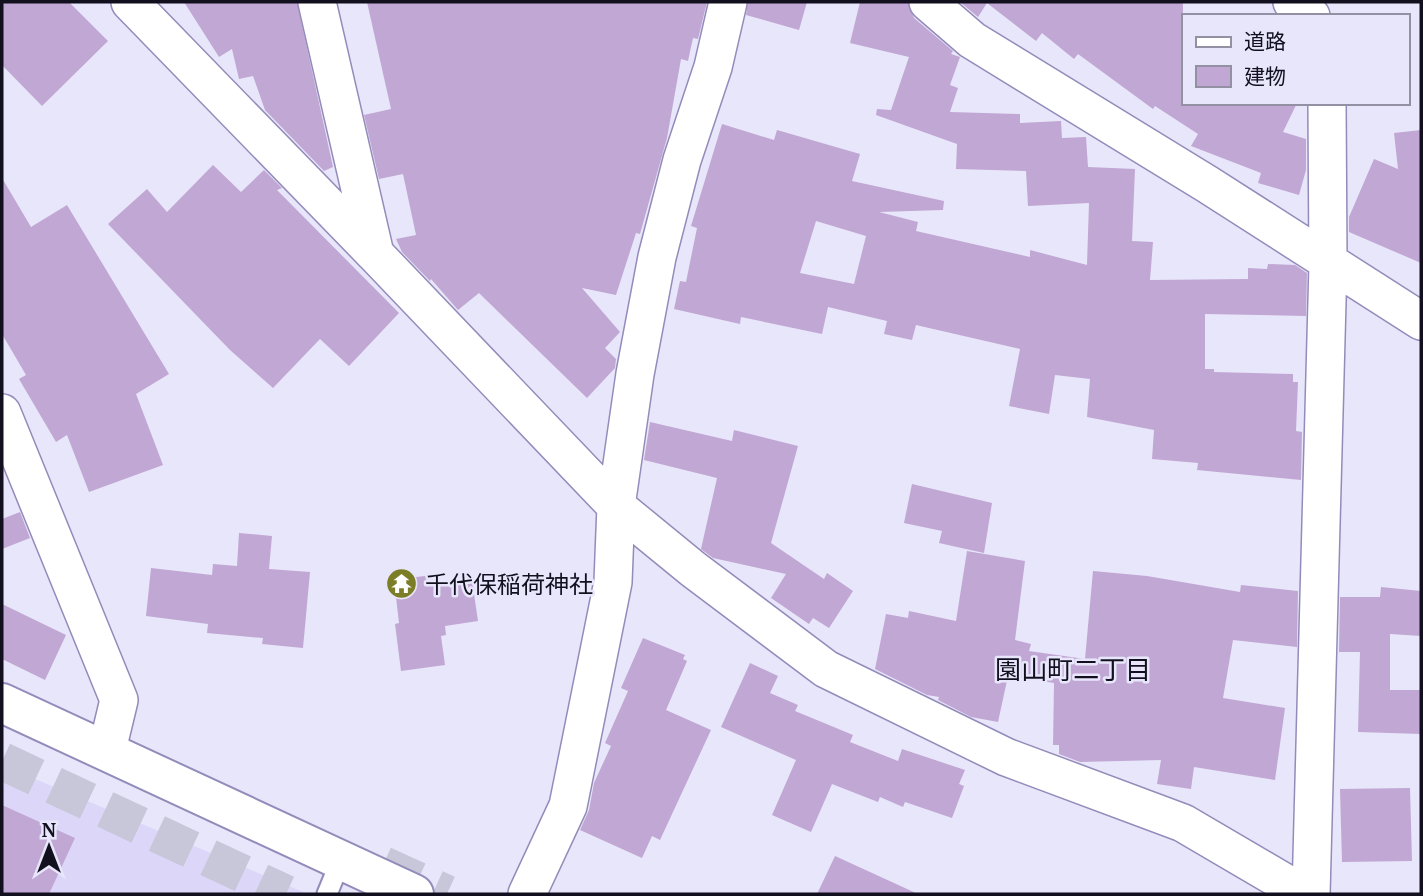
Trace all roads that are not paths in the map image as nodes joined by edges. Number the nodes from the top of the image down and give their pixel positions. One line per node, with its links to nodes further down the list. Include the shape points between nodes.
1 (130, 2): 8 (street)
2 (317, 2): 8 (street)
3 (728, 2): 12 (street, via 657,257)
4 (928, 2): 9 (street, via 972,40)
5 (1292, 2): 6 (street)
6 (1308, 14)
7 (1327, 105): 9 (street)
8 (375, 254): 12 (street)
9 (1328, 264): 10 (street); 19 (street)
10 (1421, 321)
11 (2, 413): 14 (street, via 118,699)
12 (615, 506): 17 (street, via 613,582 568,806); 18 (street, via 826,669 1006,757 1184,823)
13 (2, 703): 14 (street)
14 (107, 750): 15 (street)
15 (334, 877): 16 (street)
16 (414, 894)
17 (527, 894)
18 (1304, 894)
19 (1311, 894)

